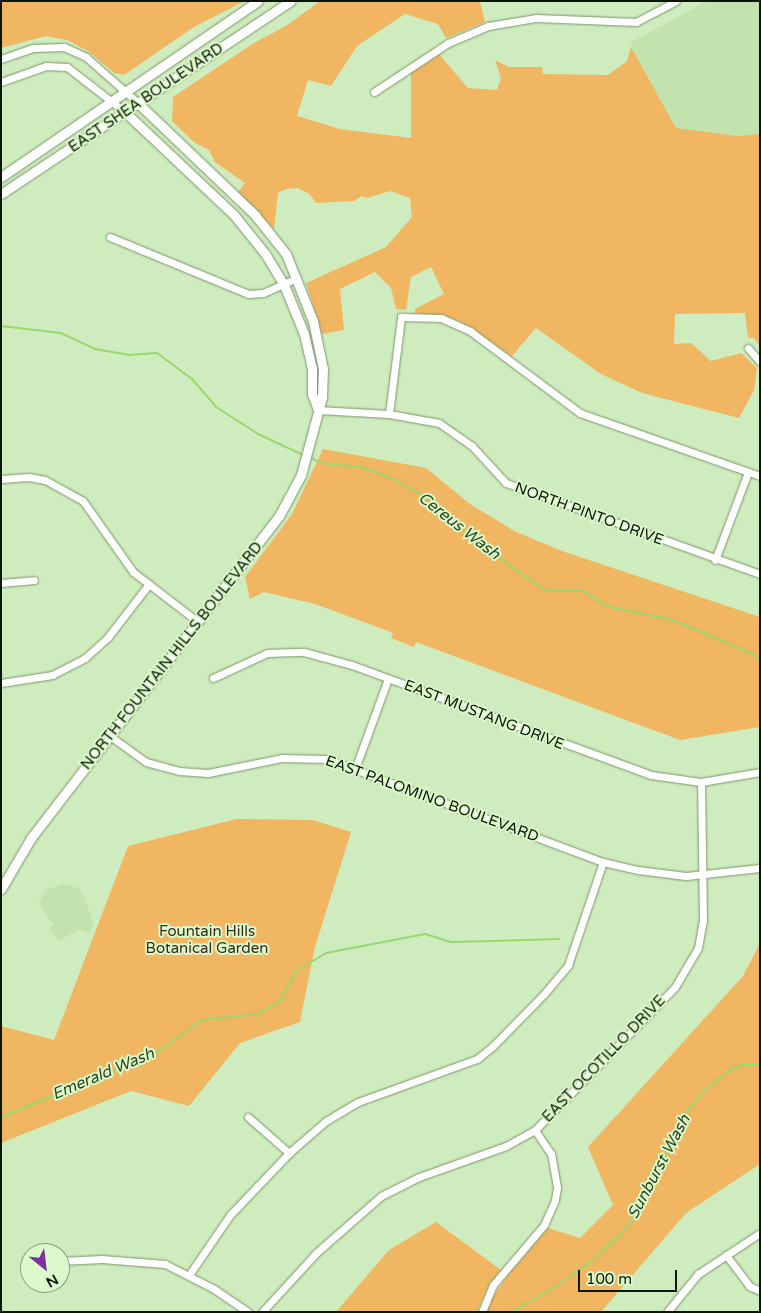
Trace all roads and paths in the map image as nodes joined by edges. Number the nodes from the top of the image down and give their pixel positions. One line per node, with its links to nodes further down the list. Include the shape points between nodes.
1 (258, 1): 6 (main road, EAST SHEA BOULEVARD)
2 (290, 1): 9 (main road, EAST SHEA BOULEVARD)
3 (676, 1): 7 (street, via 636,22 536,18 488,26 448,43)
4 (1, 59): 6 (street, via 34,48 64,47 86,57)
5 (3, 82): 8 (street, via 35,68 58,65 76,72)
6 (125, 91): 8 (main road, EAST SHEA BOULEVARD); 9 (street)
7 (374, 92)
8 (111, 100): 10 (street); 11 (main road, EAST SHEA BOULEVARD)
9 (138, 103): 10 (main road, EAST SHEA BOULEVARD); 14 (main road, NORTH FOUNTAIN HILLS BOULEVARD, via 256,214 286,254)
10 (125, 112): 12 (main road, EAST SHEA BOULEVARD); 15 (main road, via 252,234)
11 (1, 177)
12 (1, 194)
13 (110, 237): 15 (street, via 248,294 263,293)
14 (296, 278): 15 (street); 18 (main road, NORTH FOUNTAIN HILLS BOULEVARD, via 313,321 323,369)
15 (284, 285): 18 (main road, via 304,334 312,368 312,394)
16 (748, 348): 17 (street)
17 (760, 362)
18 (318, 410): 19 (street, NORTH PINTO DRIVE); 28 (main road, NORTH FOUNTAIN HILLS BOULEVARD, via 292,495 257,547)
19 (389, 414): 20 (street, via 401,317 441,318 455,322 580,413); 23 (street, NORTH PINTO DRIVE, via 439,423 472,446 506,483)
20 (748, 472): 21 (street); 23 (street)
21 (760, 476)
22 (1, 479): 27 (street, via 30,477 45,480 83,501 133,572)
23 (715, 560): 24 (street, NORTH PINTO DRIVE)
24 (760, 574)
25 (34, 580): 26 (street)
26 (1, 583)
27 (149, 584): 28 (street); 31 (street, via 108,637 85,658 52,675)
28 (197, 621): 32 (main road, NORTH FOUNTAIN HILLS BOULEVARD)
29 (213, 678): 30 (street, EAST MUSTANG DRIVE, via 251,658 286,651 322,655)
30 (388, 679): 33 (street); 35 (street, EAST MUSTANG DRIVE, via 625,767 651,775)
31 (1, 683)
32 (110, 736): 33 (street, EAST PALOMINO BOULEVARD, via 146,762 179,771 208,773 301,757 327,759); 39 (main road, NORTH FOUNTAIN HILLS BOULEVARD, via 31,838)
33 (356, 769): 36 (street, EAST PALOMINO BOULEVARD)
34 (760, 772): 35 (street, EAST MUSTANG DRIVE)
35 (700, 782): 38 (street, EAST OCOTILLO DRIVE)
36 (603, 862): 38 (street, EAST PALOMINO BOULEVARD, via 638,870); 42 (street, via 568,965 493,1046 477,1059 451,1070 358,1102 326,1121)
37 (760, 868): 38 (street, EAST PALOMINO BOULEVARD)
38 (704, 875): 41 (street, EAST OCOTILLO DRIVE, via 704,921 689,968 582,1085)
39 (1, 889)
40 (248, 1118): 42 (street)
41 (535, 1130): 49 (street, EAST OCOTILLO DRIVE, via 506,1146 398,1186 375,1200 316,1253); 50 (street, via 551,1154 557,1187 555,1200 544,1225 494,1286)
42 (289, 1153): 46 (street, via 230,1215)
43 (760, 1233): 44 (street)
44 (726, 1255): 47 (street, via 744,1280); 51 (street, via 698,1274)
45 (70, 1260): 46 (street, via 102,1258 164,1264)
46 (189, 1275): 48 (street)
47 (760, 1291)
48 (248, 1312)
49 (262, 1312)
50 (482, 1312)
51 (667, 1312)

